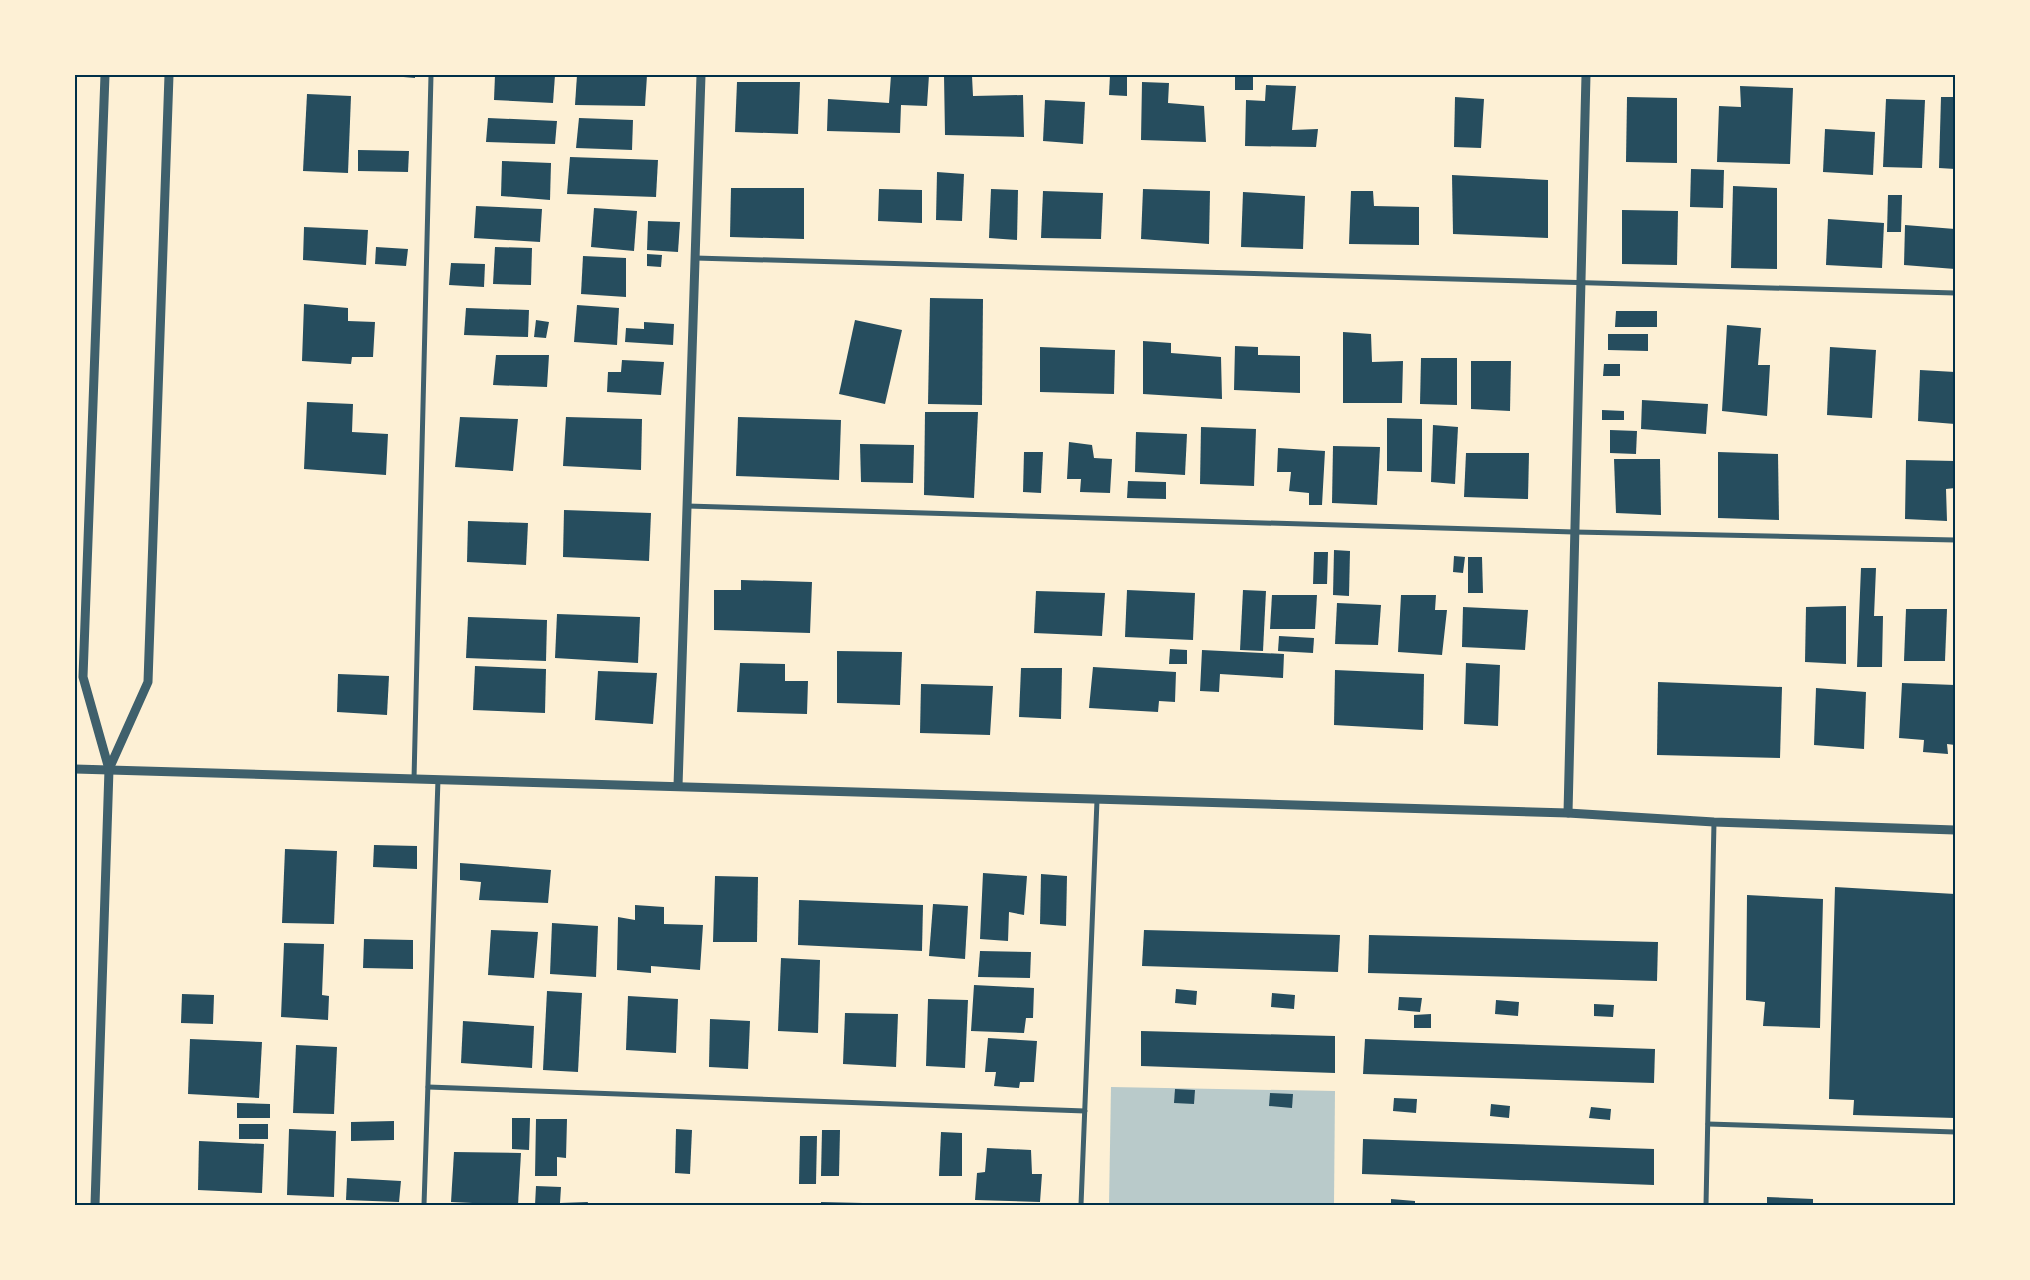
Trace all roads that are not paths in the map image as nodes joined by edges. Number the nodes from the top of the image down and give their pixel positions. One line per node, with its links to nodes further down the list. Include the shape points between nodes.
1 (105, 75): 13 (street, via 83,677)
2 (168, 75): 13 (street, via 148,682)
3 (432, 75): 14 (street)
4 (701, 75): 6 (street)
5 (1586, 75): 7 (street)
6 (695, 258): 7 (street); 9 (street)
7 (1580, 281): 8 (street); 10 (street)
8 (1955, 293)
9 (687, 506): 10 (street); 16 (street)
10 (1574, 532): 11 (street); 18 (street)
11 (1955, 540)
12 (75, 768): 13 (street)
13 (109, 769): 14 (street); 25 (street)
14 (414, 779): 15 (street)
15 (438, 779): 16 (street); 21 (street)
16 (678, 786): 17 (street)
17 (1097, 800): 18 (street); 22 (street)
18 (1568, 813): 19 (street)
19 (1714, 822): 20 (street); 23 (street)
20 (1955, 830)
21 (428, 1087): 22 (street); 26 (street)
22 (1085, 1111): 27 (street)
23 (1708, 1124): 24 (street); 28 (street)
24 (1955, 1132)
25 (95, 1205)
26 (424, 1205)
27 (1081, 1205)
28 (1706, 1205)

